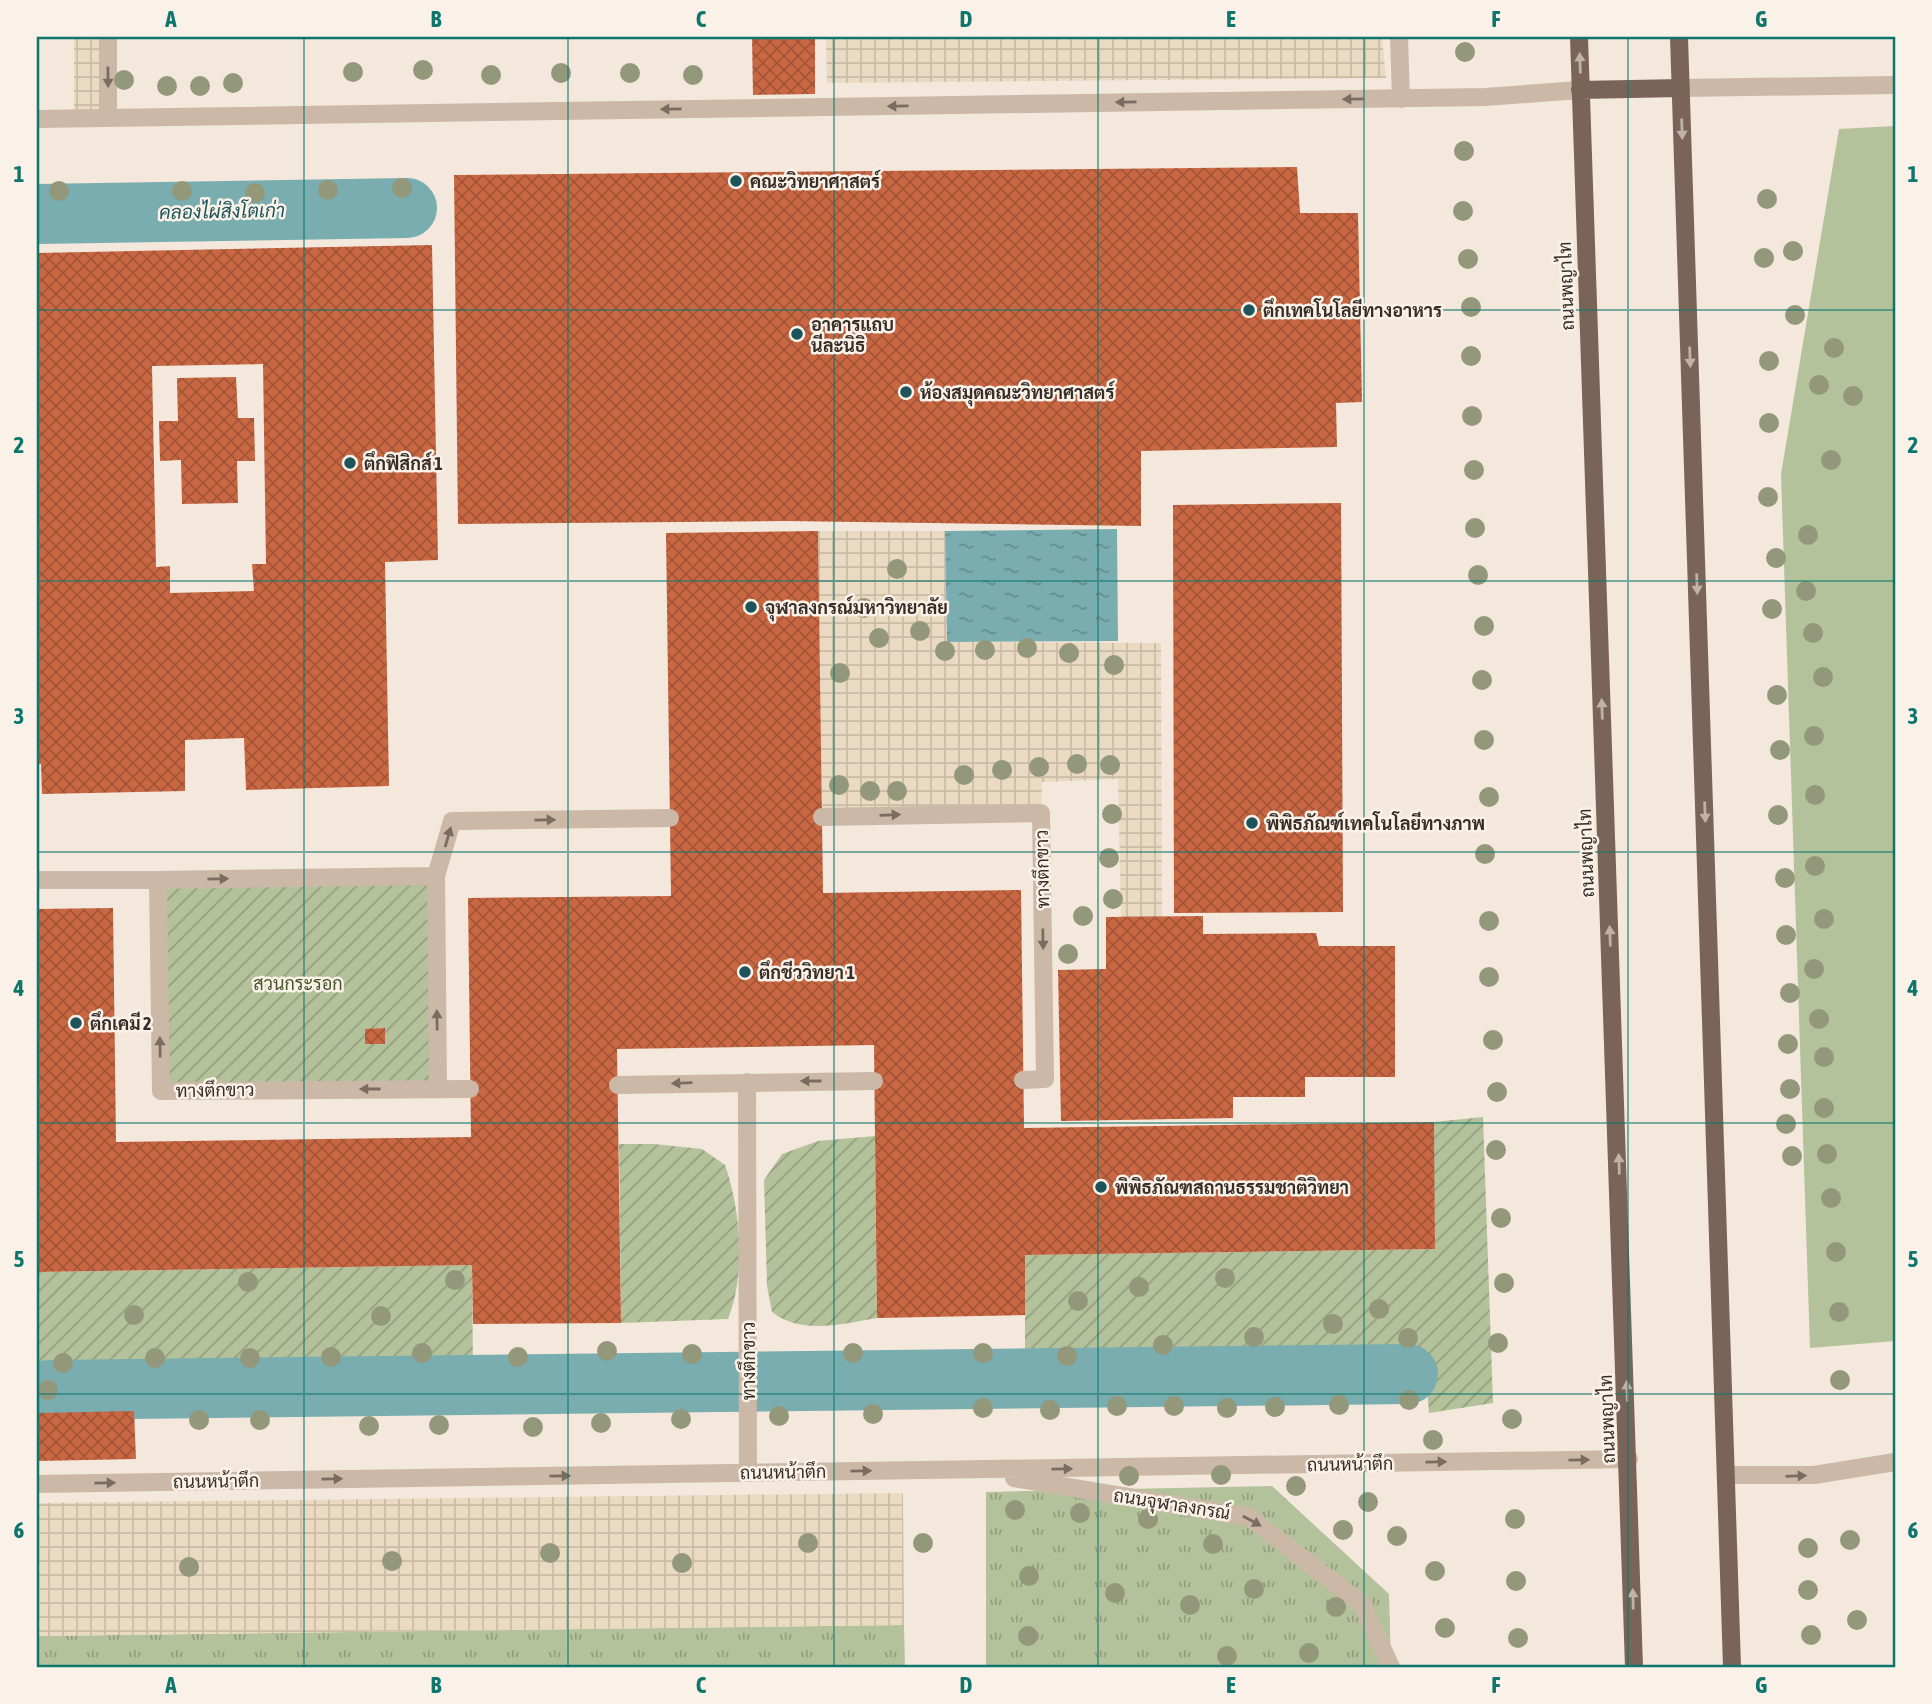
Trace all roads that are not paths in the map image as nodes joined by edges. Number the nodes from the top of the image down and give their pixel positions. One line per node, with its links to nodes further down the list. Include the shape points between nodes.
1 (107, 37): 9 (street, one-way to 9)
2 (1399, 37): 8 (street)
3 (1579, 37): 7 (main road, ถนนพญาไท, one-way to 3)
4 (1679, 37): 6 (main road)
5 (1895, 85): 6 (street)
6 (1681, 88): 7 (main road); 26 (main road, one-way to 26)
7 (1580, 90): 8 (street, via 1515,97); 22 (main road, ถนนพญาไท, one-way to 7)
8 (1401, 99): 9 (street, one-way to 9)
9 (108, 117): 10 (street)
10 (37, 119)
11 (822, 817): 16 (street, ทางตึกขาว, one-way to 16, via 1041,813 1045,1079)
12 (670, 818): 13 (street, one-way to 12, via 452,821)
13 (436, 876): 15 (street, one-way to 13); 20 (street, one-way to 13)
14 (37, 880): 15 (street)
15 (158, 880): 20 (street, ทางตึกขาว, one-way to 15, via 161,1091)
16 (1023, 1080)
17 (874, 1081): 18 (street, one-way to 18)
18 (747, 1082): 19 (street, one-way to 19); 25 (street, ทางตึกขาว)
19 (618, 1085)
20 (438, 1088): 21 (street, ทางตึกขาว)
21 (470, 1088)
22 (1629, 1459): 24 (street, ถนนหน้าตึก, one-way to 22); 29 (main road, ถนนพญาไท, one-way to 22)
23 (1895, 1462): 26 (street, one-way to 23, via 1814,1475)
24 (969, 1470): 25 (street, ถนนหน้าตึก, one-way to 24); 28 (street, ถนนจุฬาลงกรณ์, one-way to 28, via 1249,1517 1362,1605)
25 (748, 1473): 27 (street, ถนนหน้าตึก, one-way to 25)
26 (1728, 1475): 30 (main road)
27 (37, 1484)
28 (1391, 1667)
29 (1634, 1667)
30 (1732, 1667)

